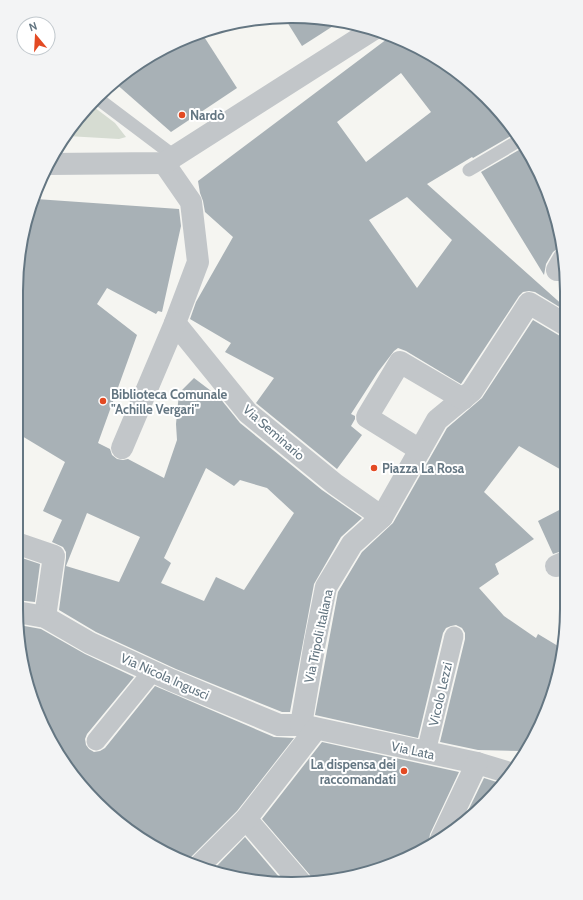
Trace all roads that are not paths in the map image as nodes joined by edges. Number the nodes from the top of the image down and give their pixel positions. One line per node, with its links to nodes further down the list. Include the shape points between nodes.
1 (367, 34): 4 (street)
2 (102, 102): 4 (lane)
3 (515, 143): 6 (lane)
4 (169, 160): 5 (street); 8 (street, via 191,202 198,262)
5 (56, 164)
6 (469, 170)
7 (560, 322): 9 (street, via 529,304)
8 (175, 323): 10 (street); 12 (street, Via Seminario, via 248,414 335,484)
9 (467, 395): 11 (street, via 437,420); 11 (street, via 400,362 367,417)
10 (122, 448)
11 (420, 450): 12 (street)
12 (382, 517): 18 (street, Via Tripoli Italiana, via 352,544 326,587 315,642)
13 (23, 545): 15 (street, via 54,556)
14 (23, 613): 15 (street, Via Nicola Ingusci)
15 (45, 617): 17 (street, Via Nicola Ingusci, via 90,643)
16 (454, 636): 20 (street, Vicolo Lezzi)
17 (153, 671): 18 (street, Via Nicola Ingusci, via 279,725); 19 (street)
18 (309, 727): 20 (street, Via Lata); 24 (street)
19 (96, 741)
20 (426, 752): 22 (street, Via Lata)
21 (512, 762): 22 (street)
22 (478, 763): 23 (street, Via Lata); 25 (street)
23 (505, 772)
24 (246, 819): 26 (street); 27 (street)
25 (446, 828)
26 (203, 862)
27 (296, 877)

